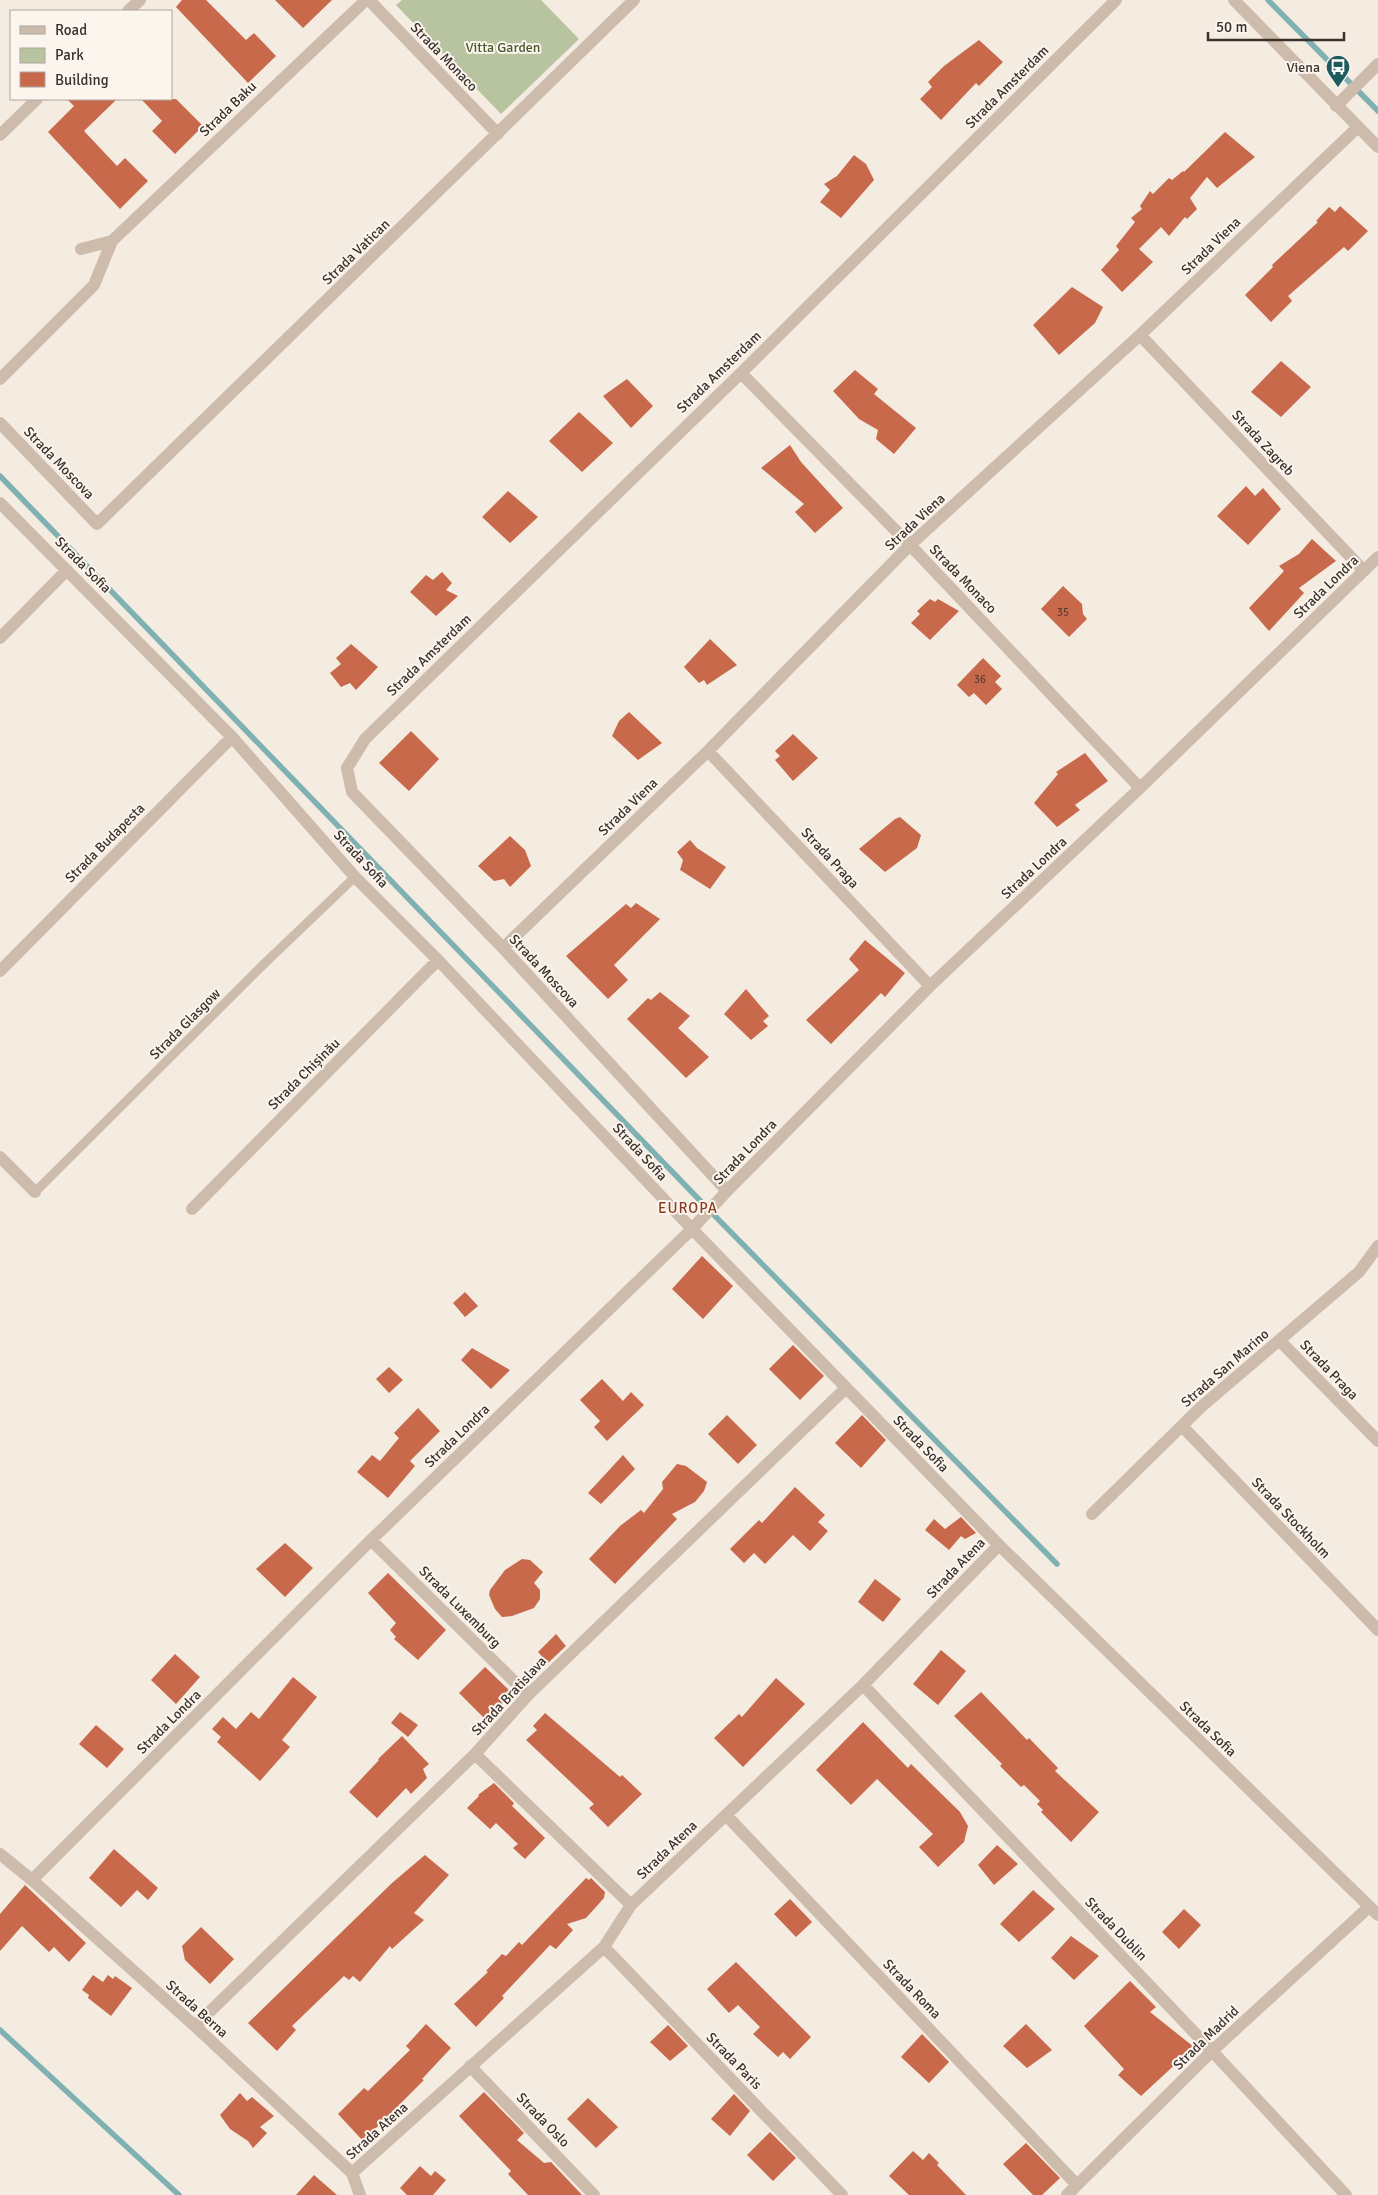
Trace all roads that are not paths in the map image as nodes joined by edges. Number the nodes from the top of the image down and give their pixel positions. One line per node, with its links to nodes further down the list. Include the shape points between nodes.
1 (140, 0): 6 (street)
2 (367, 0): 12 (street, Strada Monaco); 14 (street, Strada Baku)
3 (634, 0): 12 (street, Strada Vatican)
4 (1116, 0): 17 (street, Strada Amsterdam)
5 (1234, 0): 9 (street)
6 (129, 10)
7 (1378, 64): 9 (street)
8 (36, 100): 11 (street)
9 (1336, 106): 10 (street)
10 (1358, 127): 13 (street); 16 (street, Strada Viena)
11 (0, 134)
12 (498, 134): 21 (street, Strada Vatican)
13 (1378, 148)
14 (112, 242): 15 (street); 18 (street, Strada Baku, via 94,285)
15 (82, 249)
16 (1140, 335): 22 (street, Strada Viena); 25 (street, Strada Zagreb)
17 (741, 373): 22 (street, Strada Monaco); 29 (street, Strada Amsterdam, via 365,739)
18 (0, 379)
19 (0, 423): 21 (street, Strada Moscova)
20 (0, 503): 24 (street, Strada Sofia)
21 (97, 524)
22 (910, 545): 28 (street, Strada Viena); 30 (street, Strada Monaco)
23 (1378, 557): 25 (street, Strada Londra)
24 (67, 570): 26 (street); 27 (street, Strada Sofia)
25 (1364, 572): 30 (street, Strada Londra)
26 (0, 638)
27 (232, 737): 31 (street, Strada Sofia); 34 (street, Strada Budapesta)
28 (708, 751): 32 (street, Strada Viena); 35 (street, Strada Praga)
29 (347, 768): 32 (street, Strada Moscova, via 352,792)
30 (1140, 788): 35 (street, Strada Londra)
31 (355, 877): 33 (street, Strada Sofia); 38 (lane, Strada Glasgow)
32 (503, 948): 37 (street, Strada Moscova)
33 (438, 960): 39 (street, Strada Chișinău); 40 (street, Strada Sofia)
34 (0, 971)
35 (930, 986): 37 (street, Strada Londra)
36 (0, 1157): 38 (street)
37 (727, 1191): 40 (street, Strada Londra)
38 (35, 1192)
39 (192, 1209)
40 (692, 1229): 43 (street, Strada Sofia); 47 (street, Strada Londra)
41 (1378, 1246): 42 (street, Strada San Marino, via 1359,1272)
42 (1279, 1340): 44 (street, Strada San Marino); 45 (street, Strada Praga)
43 (846, 1388): 48 (street, Strada Sofia); 51 (street, Strada Bratislava)
44 (1182, 1426): 46 (street, Strada San Marino); 49 (street, Strada Stockholm)
45 (1378, 1441)
46 (1092, 1514)
47 (372, 1540): 51 (street, Strada Luxemburg); 55 (street, Strada Londra)
48 (999, 1545): 50 (street, Strada Atena); 57 (street, Strada Sofia)
49 (1378, 1630)
50 (863, 1685): 53 (street, Strada Atena); 60 (street, Strada Dublin)
51 (528, 1695): 52 (street, Strada Bratislava)
52 (475, 1754): 56 (street); 59 (street, Strada Bratislava)
53 (726, 1814): 56 (street, Strada Atena); 63 (street, Strada Roma)
54 (0, 1854): 55 (street, Strada Berna)
55 (32, 1880): 59 (street, Strada Berna)
56 (631, 1905): 58 (street, Strada Atena)
57 (1374, 1911): 60 (street, Strada Madrid)
58 (604, 1947): 61 (street, Strada Atena); 66 (street, Strada Paris)
59 (194, 2026): 62 (street, Strada Berna)
60 (1212, 2051): 63 (street, Strada Madrid); 68 (street, Strada Dublin)
61 (470, 2066): 62 (street, Strada Atena); 65 (street, Strada Oslo)
62 (352, 2173): 64 (street, Strada Berna)
63 (1077, 2185): 67 (street, Strada Madrid)
64 (360, 2195)
65 (594, 2195)
66 (842, 2195)
67 (1067, 2195)
68 (1346, 2195)

